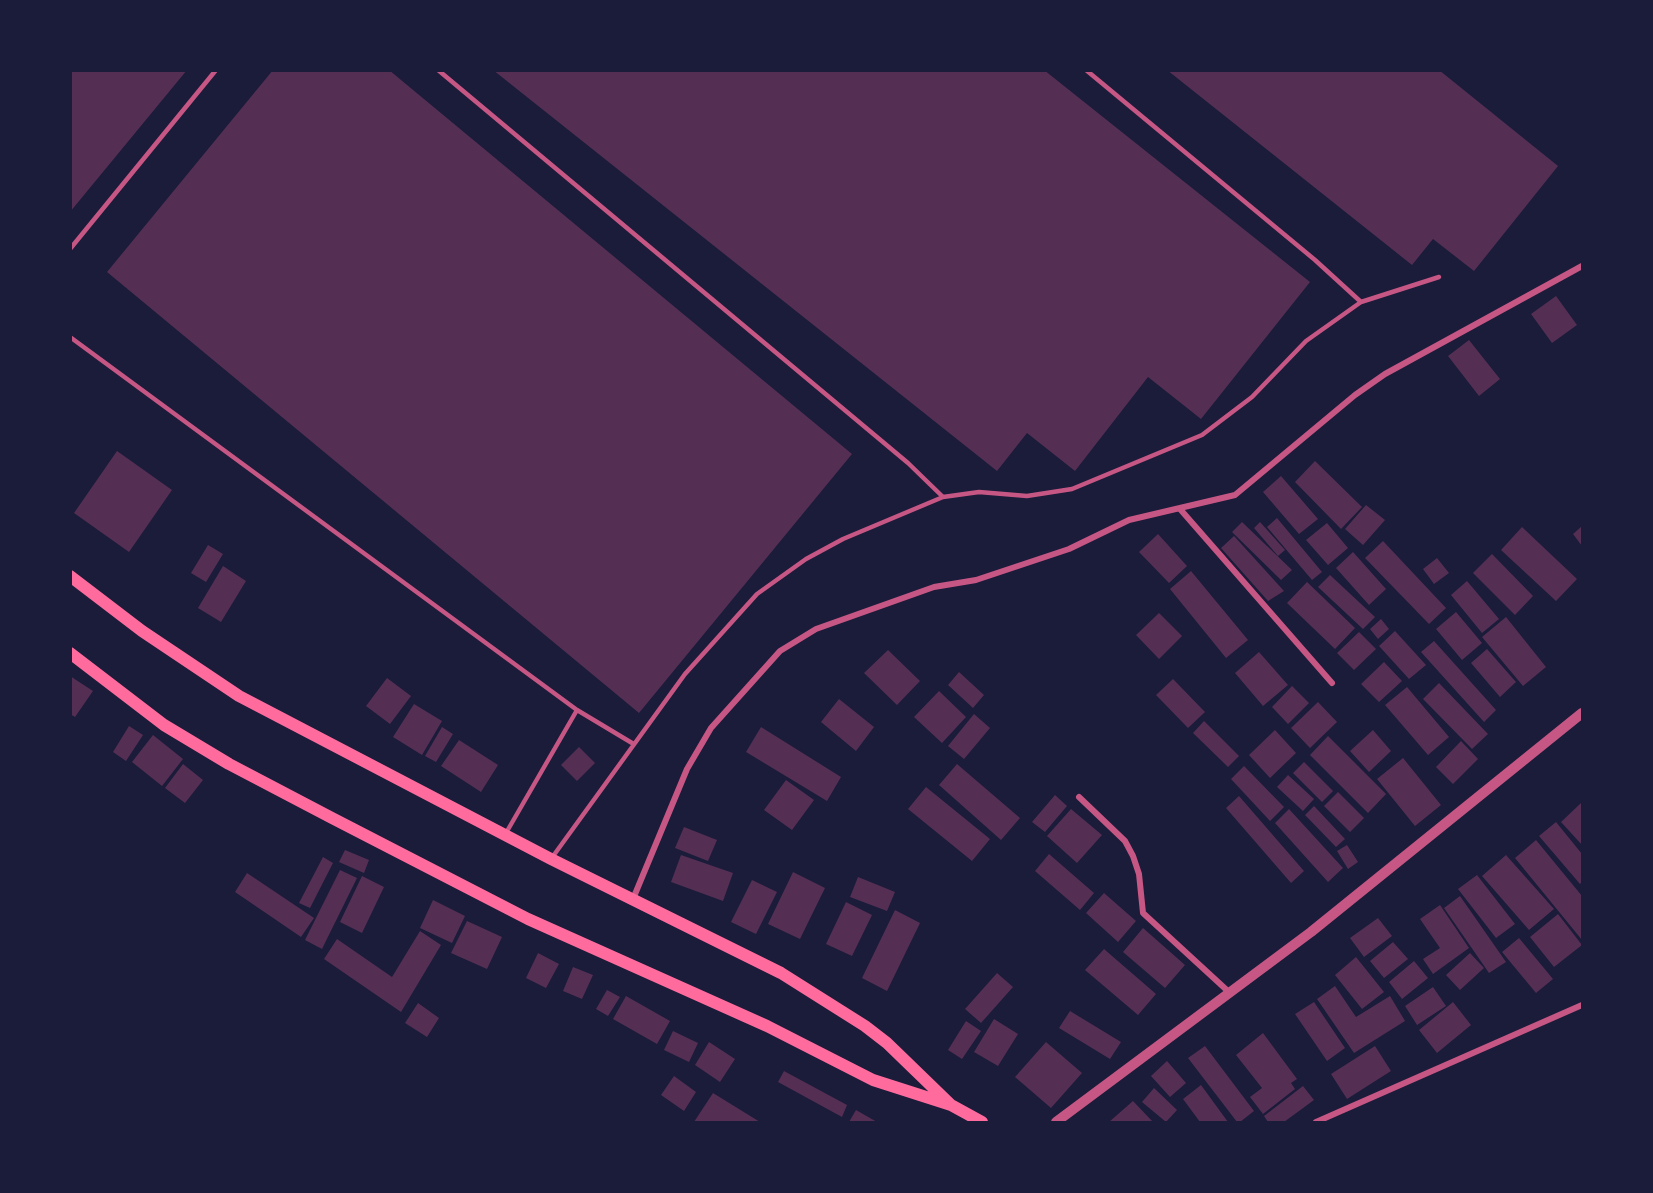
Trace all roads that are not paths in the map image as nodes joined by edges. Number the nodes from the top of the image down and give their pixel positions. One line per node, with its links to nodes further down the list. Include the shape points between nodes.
1 (216, 70): 4 (lane)
2 (438, 70): 9 (lane, via 908,463)
3 (1086, 70): 7 (lane)
4 (70, 249)
5 (1582, 266): 10 (street, via 1385,374 1354,395 1235,495)
6 (1439, 277): 7 (lane)
7 (1361, 302): 9 (lane, via 1306,341 1252,397 1202,435 1072,489 1027,496 979,492)
8 (70, 337): 14 (lane)
9 (943, 497): 16 (lane, via 843,539 806,559 757,594 685,674)
10 (1180, 509): 13 (street); 20 (street, via 1129,520 1069,549 976,580 923,591 816,629 780,651 711,728 687,769)
11 (70, 576): 18 (main road, via 142,631 239,696)
12 (70, 653): 23 (main road, via 164,725 229,764 487,898 814,1048 873,1080)
13 (1332, 683)
14 (577, 710): 16 (lane); 18 (lane)
15 (1582, 713): 21 (street)
16 (632, 743): 19 (lane)
17 (1079, 797): 21 (street, via 1125,841 1139,874 1143,913)
18 (505, 836): 19 (main road)
19 (550, 860): 20 (main road)
20 (633, 900): 23 (main road, via 781,973 865,1026)
21 (1231, 993): 25 (street)
22 (1582, 1005): 26 (street)
23 (951, 1105): 24 (main road)
24 (982, 1122)
25 (1056, 1122)
26 (1316, 1122)

